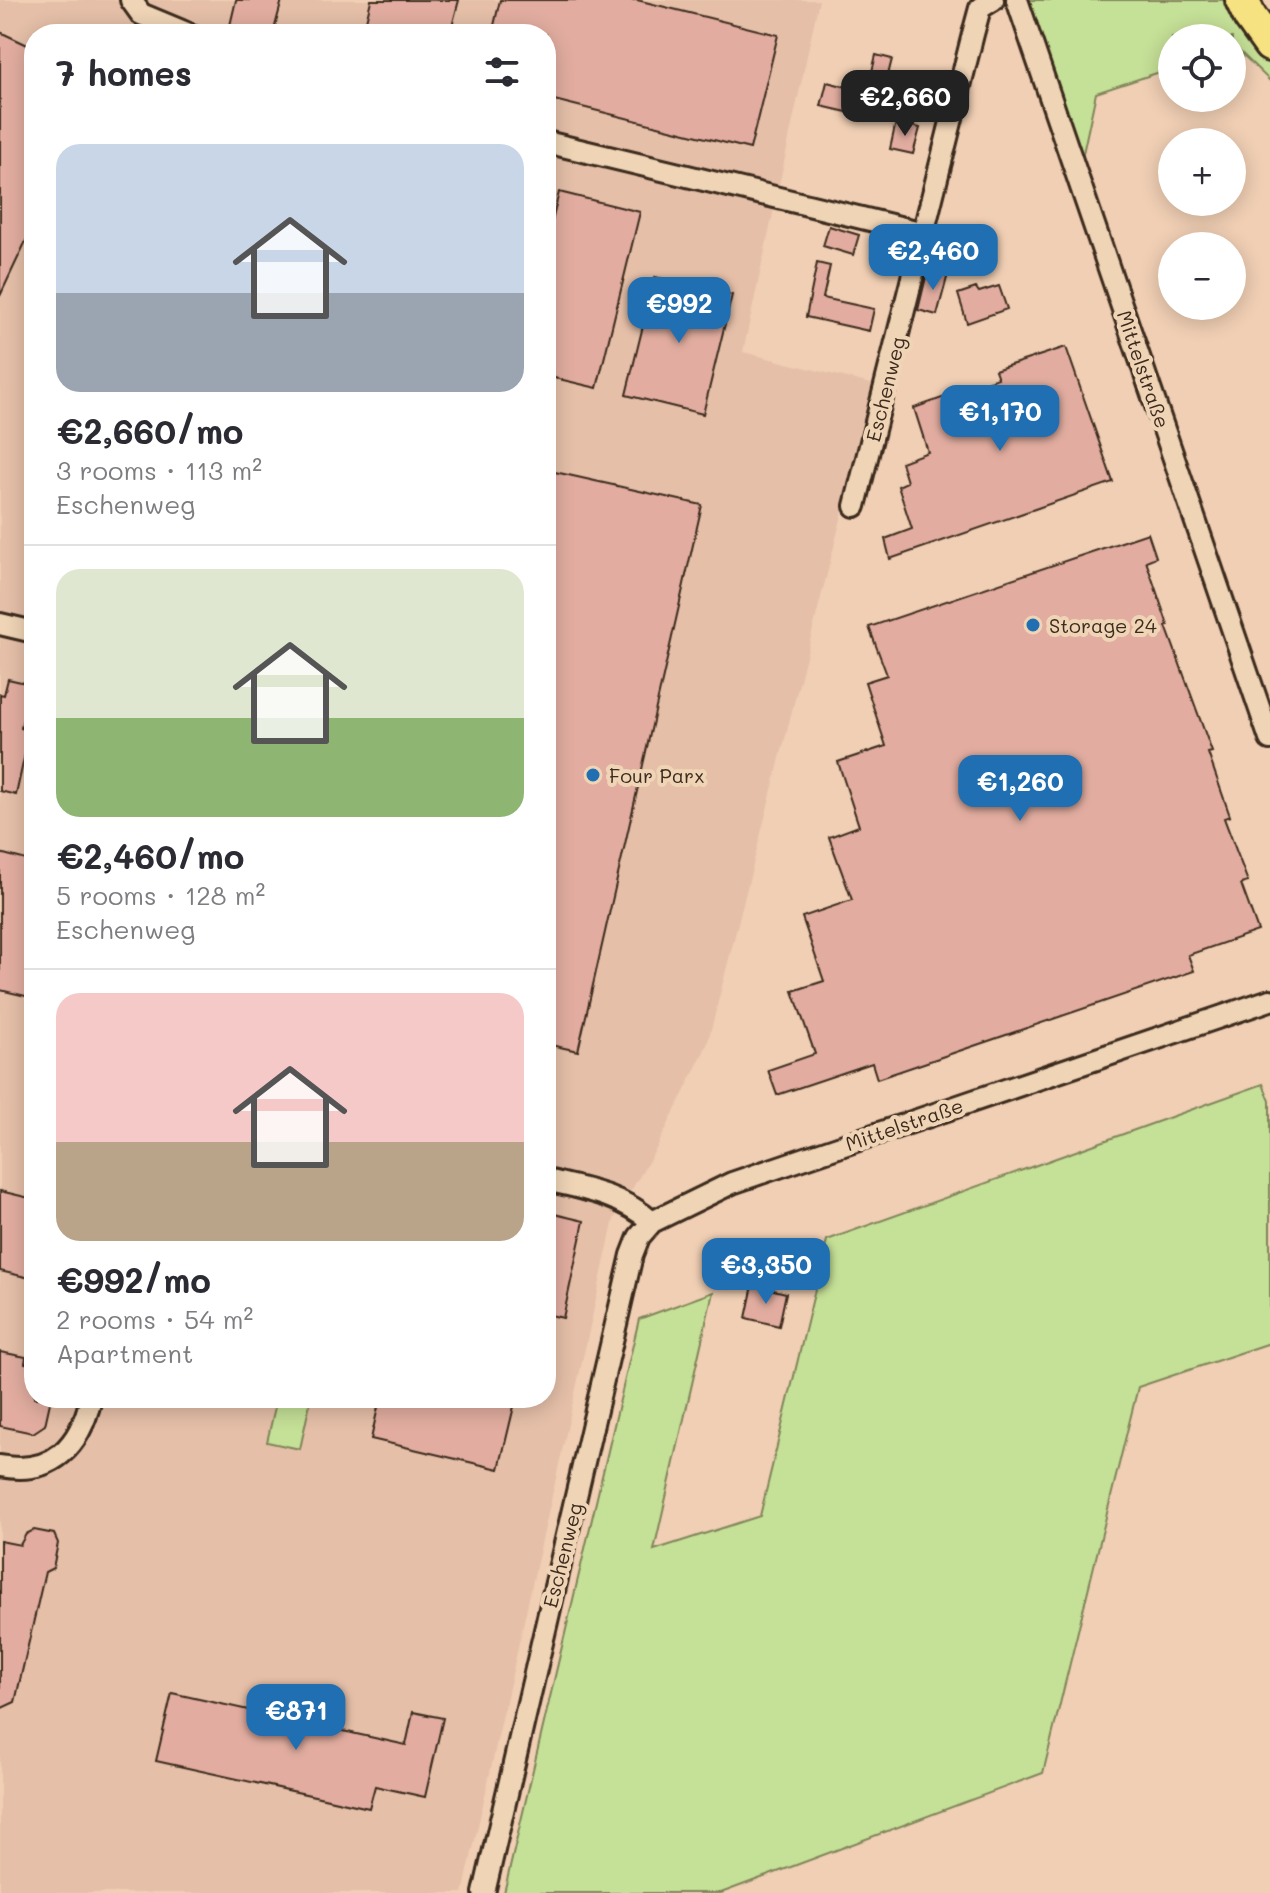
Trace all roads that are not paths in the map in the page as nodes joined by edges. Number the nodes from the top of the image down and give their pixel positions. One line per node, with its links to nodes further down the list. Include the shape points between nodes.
1 (131, 0): 4 (street, via 141,14)
2 (993, 0): 6 (street, Eschenweg, via 980,8)
3 (1017, 0): 10 (street, Mittelstraße)
4 (165, 24)
5 (556, 144): 6 (street)
6 (924, 233): 7 (street, Eschenweg)
7 (855, 506)
8 (0, 624): 9 (street)
9 (24, 630)
10 (1270, 739)
11 (1270, 1000): 13 (street, Mittelstraße, via 732,1183)
12 (556, 1183): 13 (street, via 609,1196 635,1207)
13 (652, 1222): 16 (street, Eschenweg, via 632,1255)
14 (88, 1408): 15 (street, via 68,1450 26,1468)
15 (0, 1466)
16 (484, 1893)

